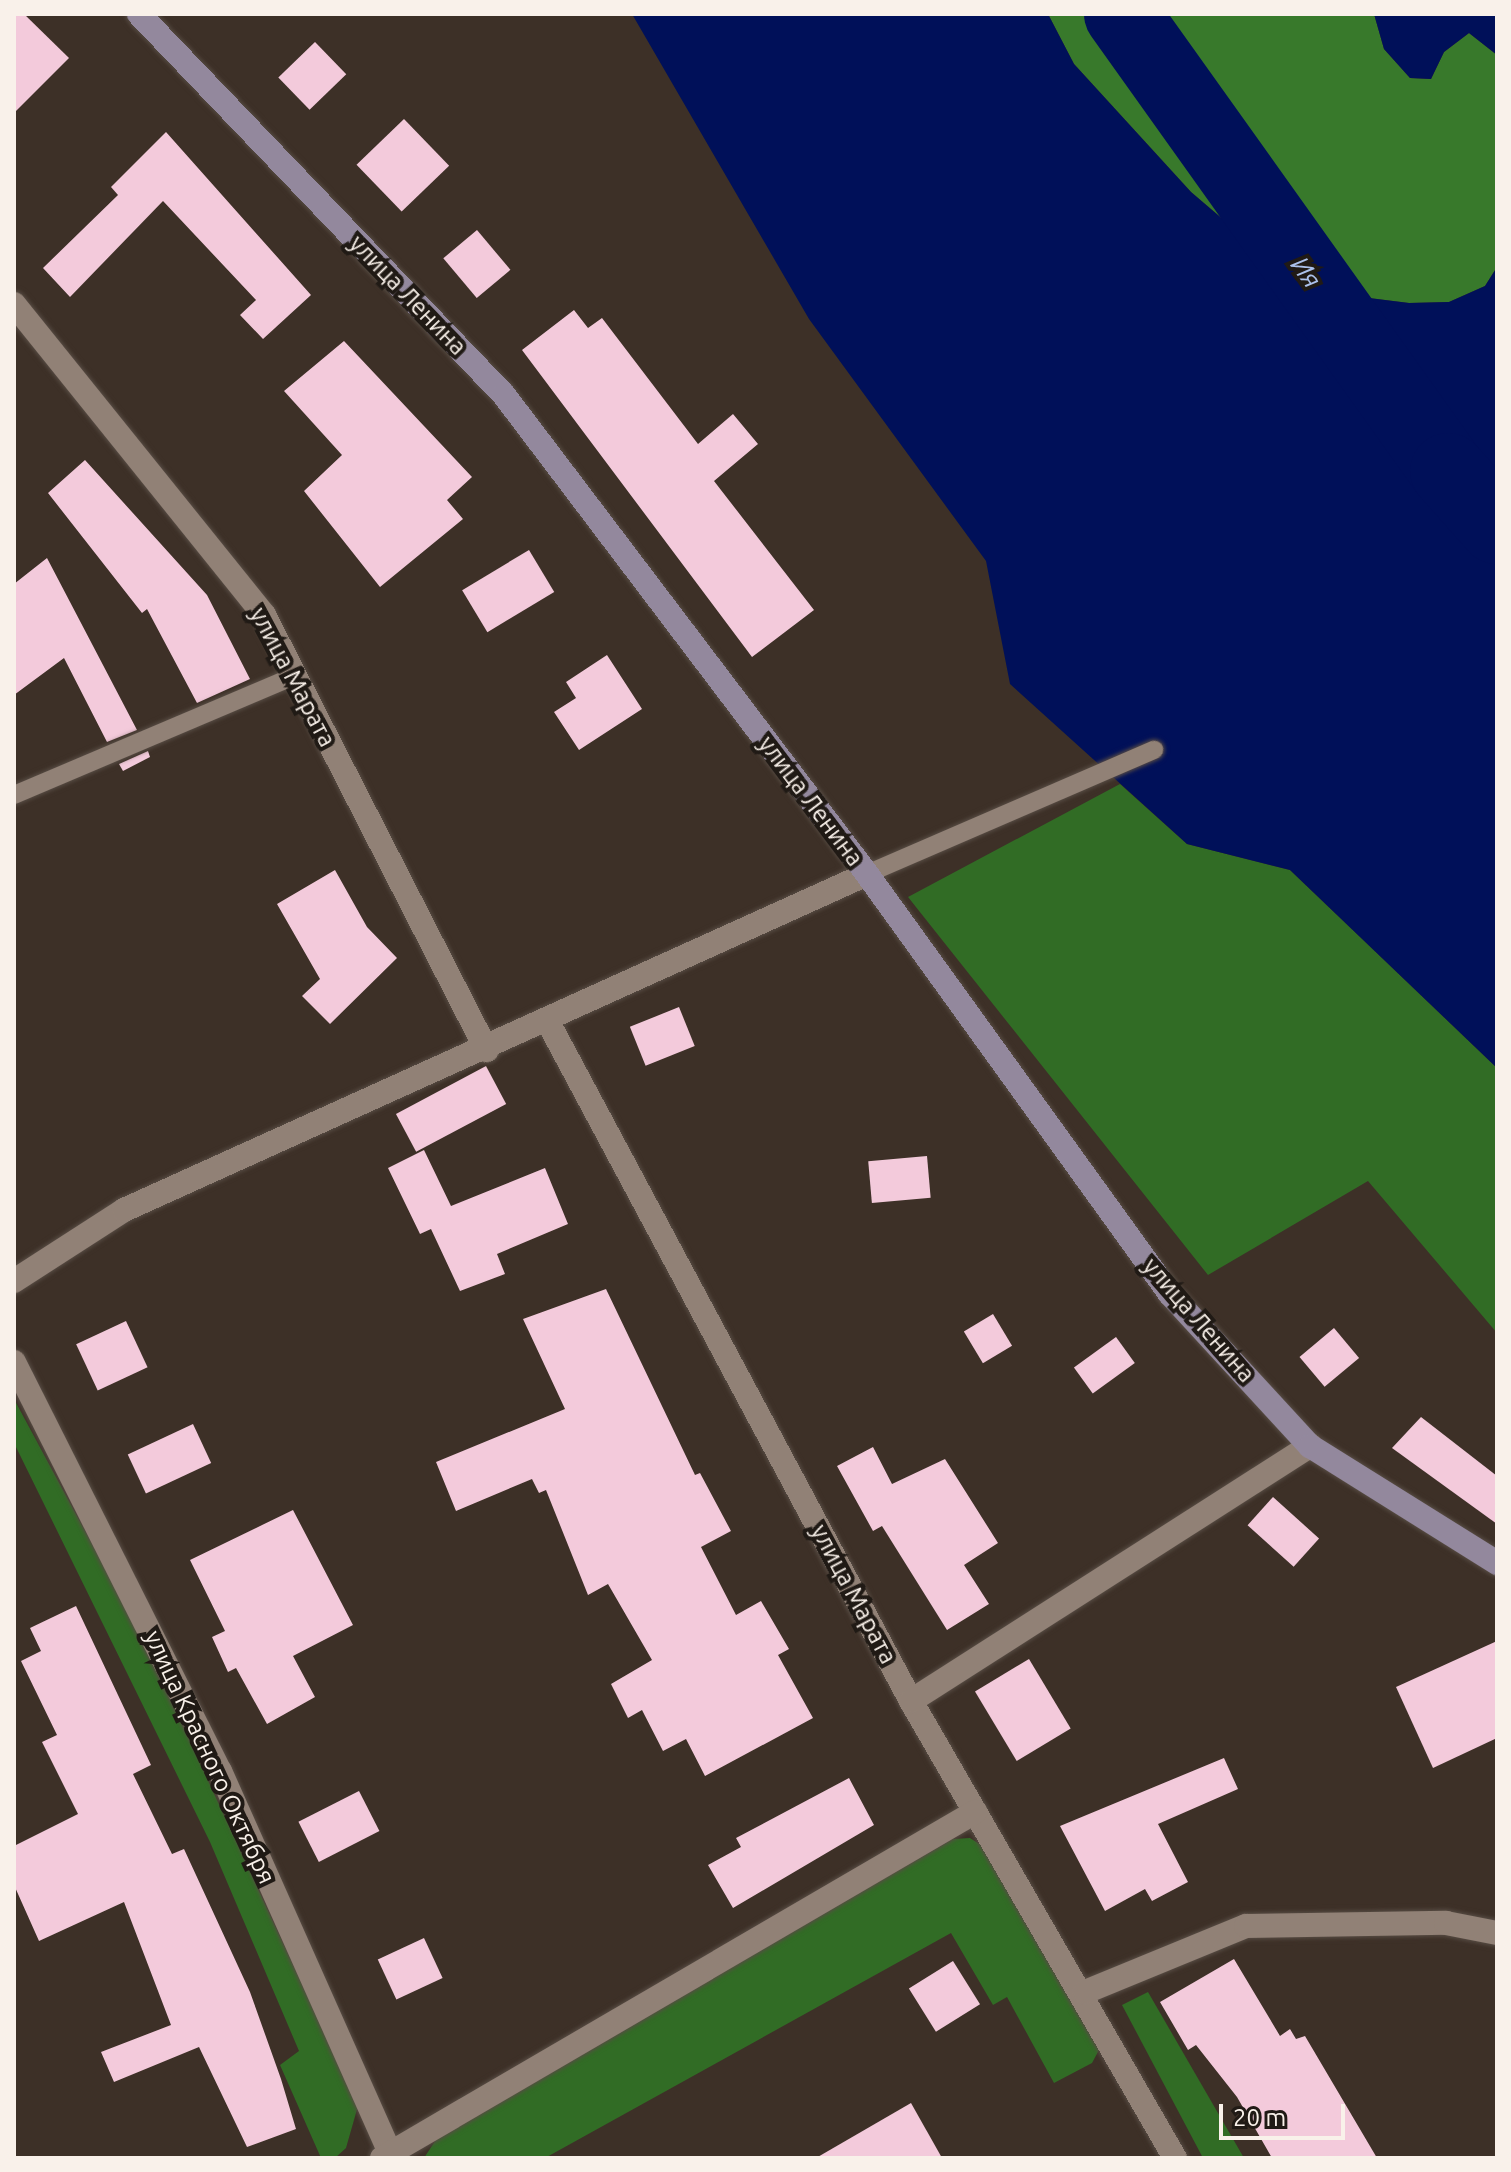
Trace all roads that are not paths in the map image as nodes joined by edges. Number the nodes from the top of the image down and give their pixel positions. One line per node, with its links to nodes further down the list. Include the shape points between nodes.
1 (139, 14): 6 (main road, улица Ленина, via 504,395)
2 (14, 304): 3 (street, улица Марата, via 264,615)
3 (294, 676): 5 (lane); 8 (street, улица Марата)
4 (1154, 750): 6 (lane)
5 (14, 795)
6 (867, 874): 7 (street); 11 (main road, улица Ленина, via 1170,1294)
7 (548, 1022): 8 (street); 13 (street, улица Марата)
8 (487, 1050): 9 (street, via 124,1210)
9 (14, 1281)
10 (14, 1362): 17 (street, улица Красного Октября, via 220,1771)
11 (1310, 1446): 12 (main road, улица Ленина); 13 (street)
12 (1497, 1563)
13 (911, 1701): 14 (street, улица Марата)
14 (975, 1812): 16 (street, улица Марата); 17 (street)
15 (1497, 1933): 16 (street, via 1446,1923 1246,1926)
16 (1085, 1992): 18 (street, улица Марата)
17 (388, 2156)
18 (1175, 2158)

